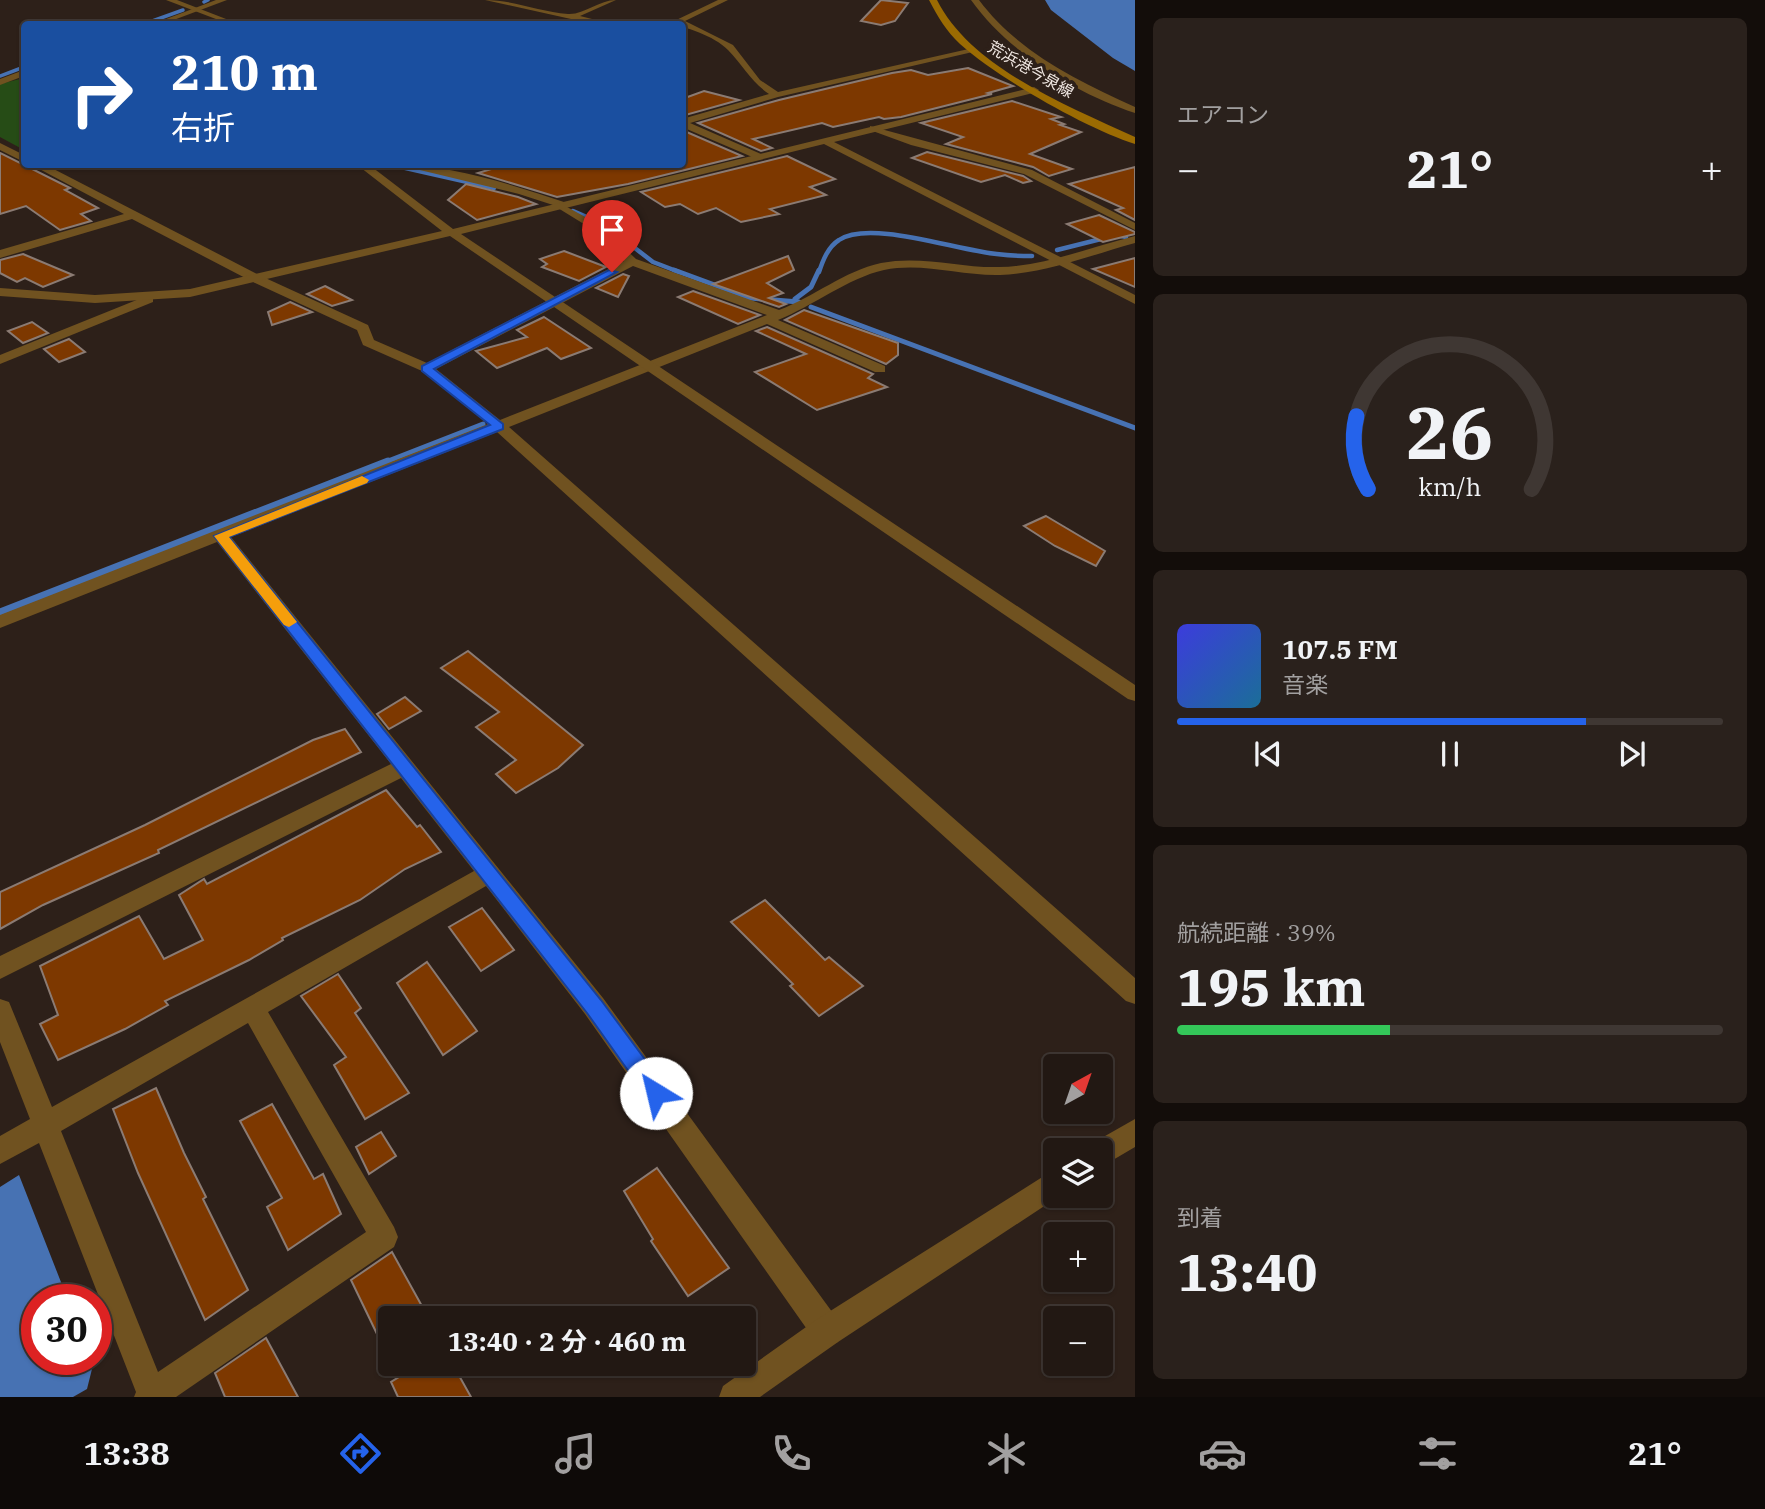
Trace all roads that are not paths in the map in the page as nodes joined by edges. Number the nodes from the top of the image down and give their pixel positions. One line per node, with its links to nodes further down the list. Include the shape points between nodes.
1 (170, 0): 8 (street)
2 (223, 0): 8 (street)
3 (489, 0): 9 (street)
4 (612, 0): 9 (street)
5 (724, 0): 14 (street)
6 (933, 0): 16 (main road, 荒浜港今泉線, via 948,27)
7 (975, 0): 21 (street, via 999,29 1027,51 1079,85)
8 (200, 10): 10 (street); 11 (street)
9 (569, 16): 12 (street); 13 (street)
10 (166, 21)
11 (227, 21)
12 (555, 21)
13 (593, 21)
14 (677, 21)
15 (686, 24): 20 (street, via 730,47 742,66)
16 (973, 51): 19 (main road, 荒浜港今泉線); 20 (street)
17 (21, 74): 18 (street)
18 (0, 82)
19 (1034, 90): 24 (street); 26 (main road, 荒浜港今泉線)
20 (776, 95): 22 (street)
21 (1135, 110)
22 (686, 122)
23 (686, 125): 28 (street)
24 (873, 128): 25 (street); 35 (street, via 1028,172)
25 (825, 141): 28 (street); 39 (street)
26 (1135, 141)
27 (0, 146): 29 (street)
28 (757, 156): 33 (street)
29 (21, 157)
30 (43, 168): 34 (street)
31 (369, 168): 36 (street, via 424,214)
32 (418, 168): 33 (street, via 522,191)
33 (561, 205): 36 (street); 40 (street, via 596,227)
34 (133, 215): 38 (street); 41 (street)
35 (1135, 227)
36 (454, 232): 41 (street); 45 (street)
37 (1135, 239): 39 (street)
38 (0, 254)
39 (1057, 260): 44 (street); 46 (street, via 1000,271 883,267)
40 (632, 262): 45 (street); 46 (street)
41 (257, 279): 43 (street); 49 (street)
42 (0, 292): 43 (street, via 56,299)
43 (149, 299): 47 (street)
44 (1135, 300)
45 (555, 301): 48 (street); 49 (street)
46 (771, 317): 48 (street); 50 (street)
47 (0, 359)
48 (648, 364): 51 (street); 54 (street)
49 (426, 368): 51 (street)
50 (880, 369)
51 (499, 426): 52 (street); 58 (street)
52 (221, 536): 53 (street); 55 (street)
53 (0, 622)
54 (1135, 694)
55 (404, 767): 56 (street); 57 (street)
56 (488, 873): 59 (street); 66 (street, via 594,1006)
57 (0, 968)
58 (1135, 993)
59 (253, 1008): 61 (street); 67 (street, via 384,1237)
60 (0, 1010): 61 (street)
61 (46, 1126): 64 (street); 67 (street)
62 (1135, 1132): 63 (street)
63 (1113, 1146)
64 (0, 1151)
65 (1043, 1192): 66 (street)
66 (827, 1331): 68 (street)
67 (152, 1396)
68 (734, 1397)

